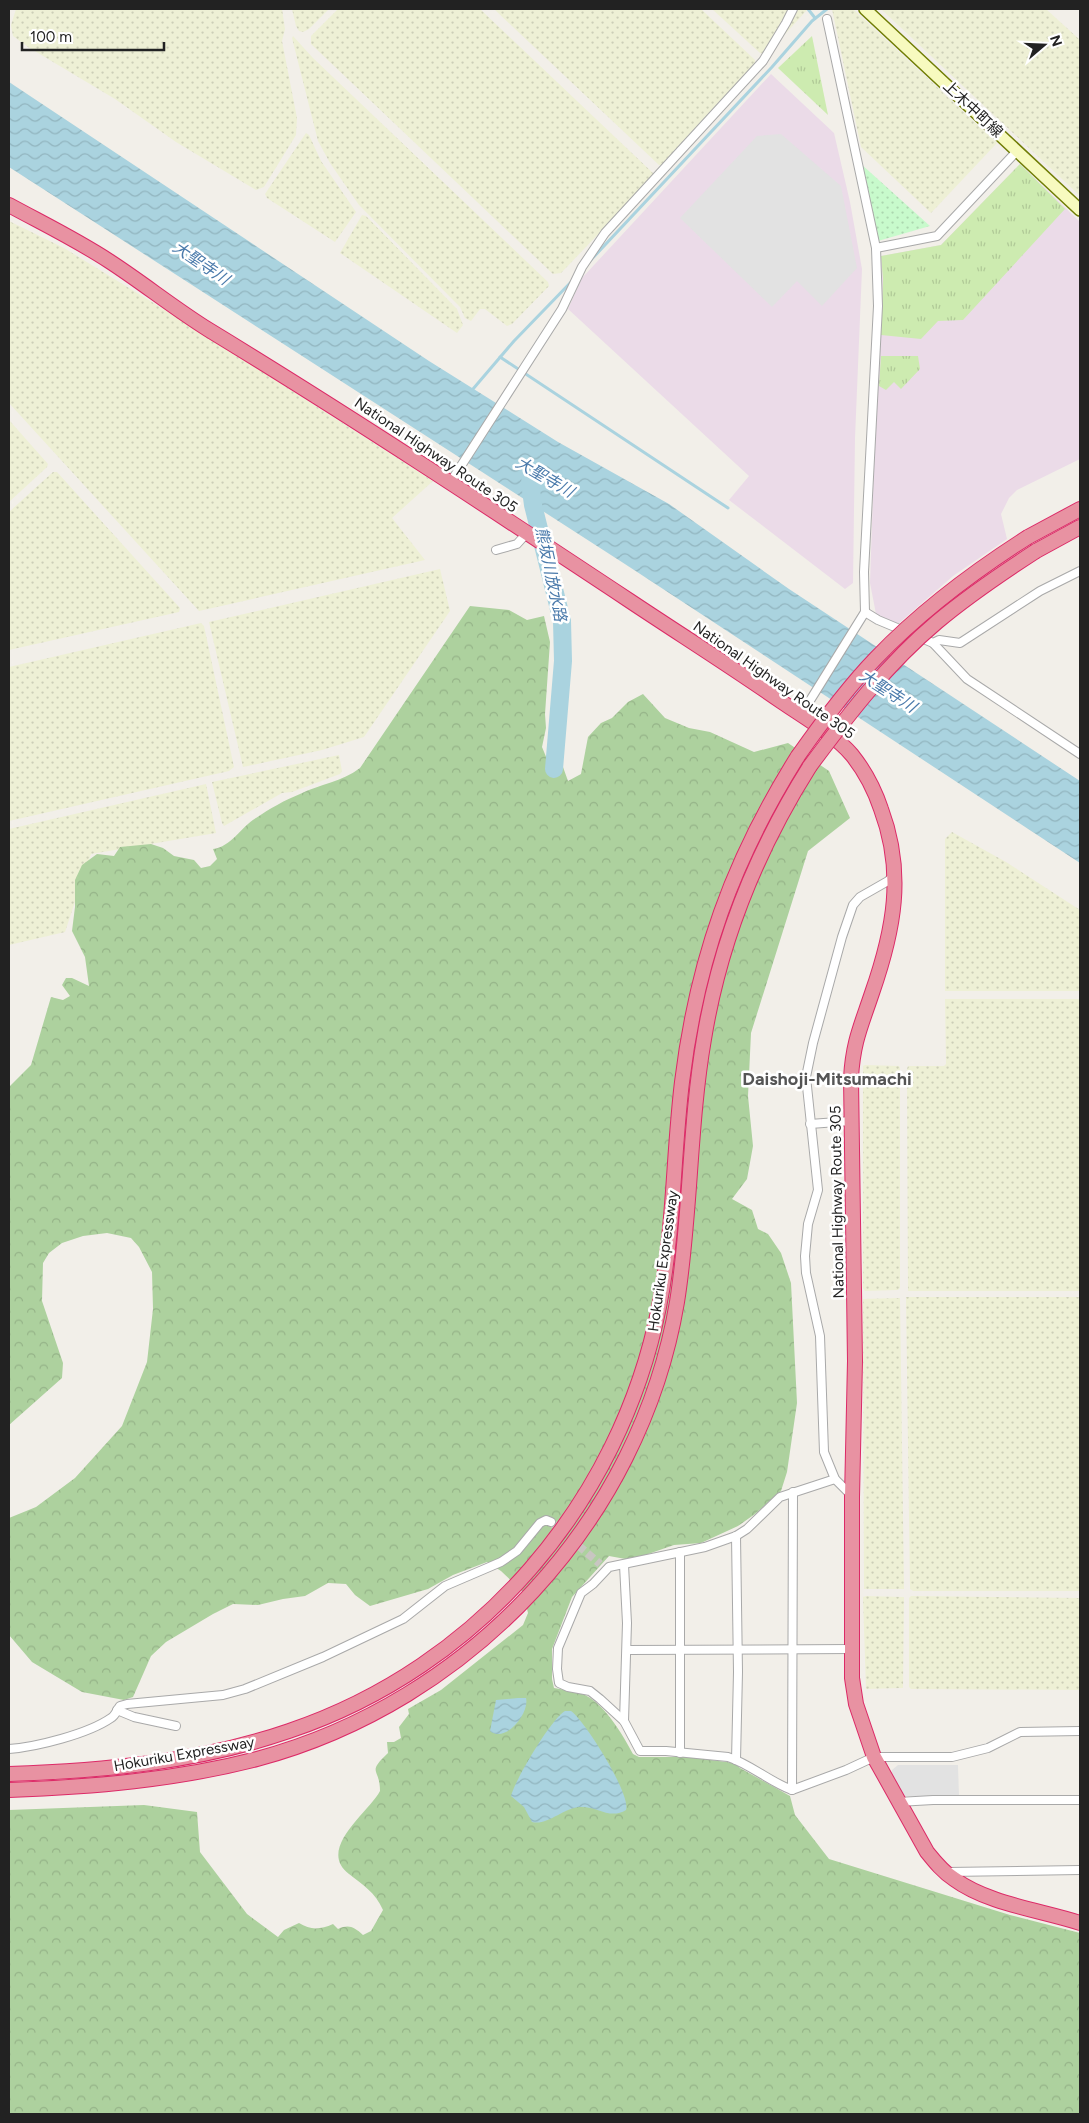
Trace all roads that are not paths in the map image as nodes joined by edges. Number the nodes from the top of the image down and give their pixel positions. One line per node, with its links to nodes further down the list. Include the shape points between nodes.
1 (793, 9): 8 (street, via 763,61 605,233 582,267 562,309)
2 (865, 9): 4 (main road, 上木中町線)
3 (826, 20): 7 (street)
4 (1017, 151): 6 (main road, 上木中町線); 7 (street, via 937,236)
5 (9, 205): 8 (highway, National Highway Route 305, via 106,260)
6 (1080, 210)
7 (876, 248): 14 (street, via 878,306 864,572)
8 (450, 483): 11 (highway, National Highway Route 305)
9 (1080, 509): 43 (highway, Hokuriku Expressway, bridge, via 1028,537 958,584 899,635 850,688 798,756 752,834 735,871 706,953 688,1040 660,1305 640,1378 608,1456 554,1542 505,1598 450,1646 394,1683 326,1717 253,1742 176,1759 94,1770)
10 (1080, 527): 44 (highway, Hokuriku Expressway, bridge, via 1036,551 966,599 907,650 860,700 810,766 775,825 736,915 711,999 698,1082 683,1259 668,1348 622,1466 567,1553 518,1609 460,1659 400,1699 334,1731 258,1758 200,1771 101,1785)
11 (529, 536): 12 (street); 16 (highway, National Highway Route 305)
12 (496, 550)
13 (1080, 571): 15 (street, via 1040,591 960,643 939,640)
14 (865, 612): 15 (street); 16 (street)
15 (933, 644): 17 (street, via 967,679)
16 (804, 711): 18 (highway, National Highway Route 305, via 852,755 864,775 882,812 891,842)
17 (1080, 754)
18 (895, 874): 19 (highway, National Highway Route 305, via 890,938 854,1048); 20 (street, via 853,905 842,936 806,1077)
19 (852, 1121): 20 (street); 23 (highway, National Highway Route 305, via 855,1362)
20 (810, 1124): 21 (street, via 818,1190 808,1224 806,1265 820,1336 824,1452)
21 (835, 1479): 22 (street); 23 (street)
22 (793, 1492): 25 (street, via 780,1497); 32 (street)
23 (852, 1497): 33 (highway, National Highway Route 305)
24 (551, 1522): 35 (street, via 540,1523 521,1547 501,1562 445,1586 403,1619 323,1657 222,1695 127,1704)
25 (736, 1536): 26 (street); 31 (street)
26 (680, 1552): 28 (street); 30 (street)
27 (600, 1564): 29 (street)
28 (624, 1565): 29 (street); 34 (street)
29 (605, 1571): 36 (street, via 581,1593 558,1648 557,1676 559,1683 590,1691)
30 (680, 1648): 31 (street); 34 (street); 40 (street)
31 (737, 1648): 32 (street); 42 (street)
32 (792, 1649): 33 (street); 45 (street)
33 (852, 1649): 41 (highway, National Highway Route 305, via 853,1692)
34 (627, 1650): 36 (street)
35 (118, 1710): 37 (street, via 134,1718); 39 (street, via 113,1718 62,1738 27,1748)
36 (624, 1721): 40 (street, via 640,1751)
37 (176, 1726)
38 (1080, 1731): 41 (street, via 1020,1732 988,1748 952,1757)
39 (9, 1749)
40 (680, 1753): 42 (street)
41 (874, 1758): 45 (street); 47 (highway, National Highway Route 305)
42 (736, 1760): 45 (street)
43 (9, 1774)
44 (9, 1790)
45 (792, 1790)
46 (1080, 1800): 47 (street)
47 (898, 1802): 49 (highway, National Highway Route 305, via 927,1852)
48 (1080, 1870): 49 (street)
49 (945, 1872): 50 (highway, National Highway Route 305, via 983,1895)
50 (1080, 1923)

